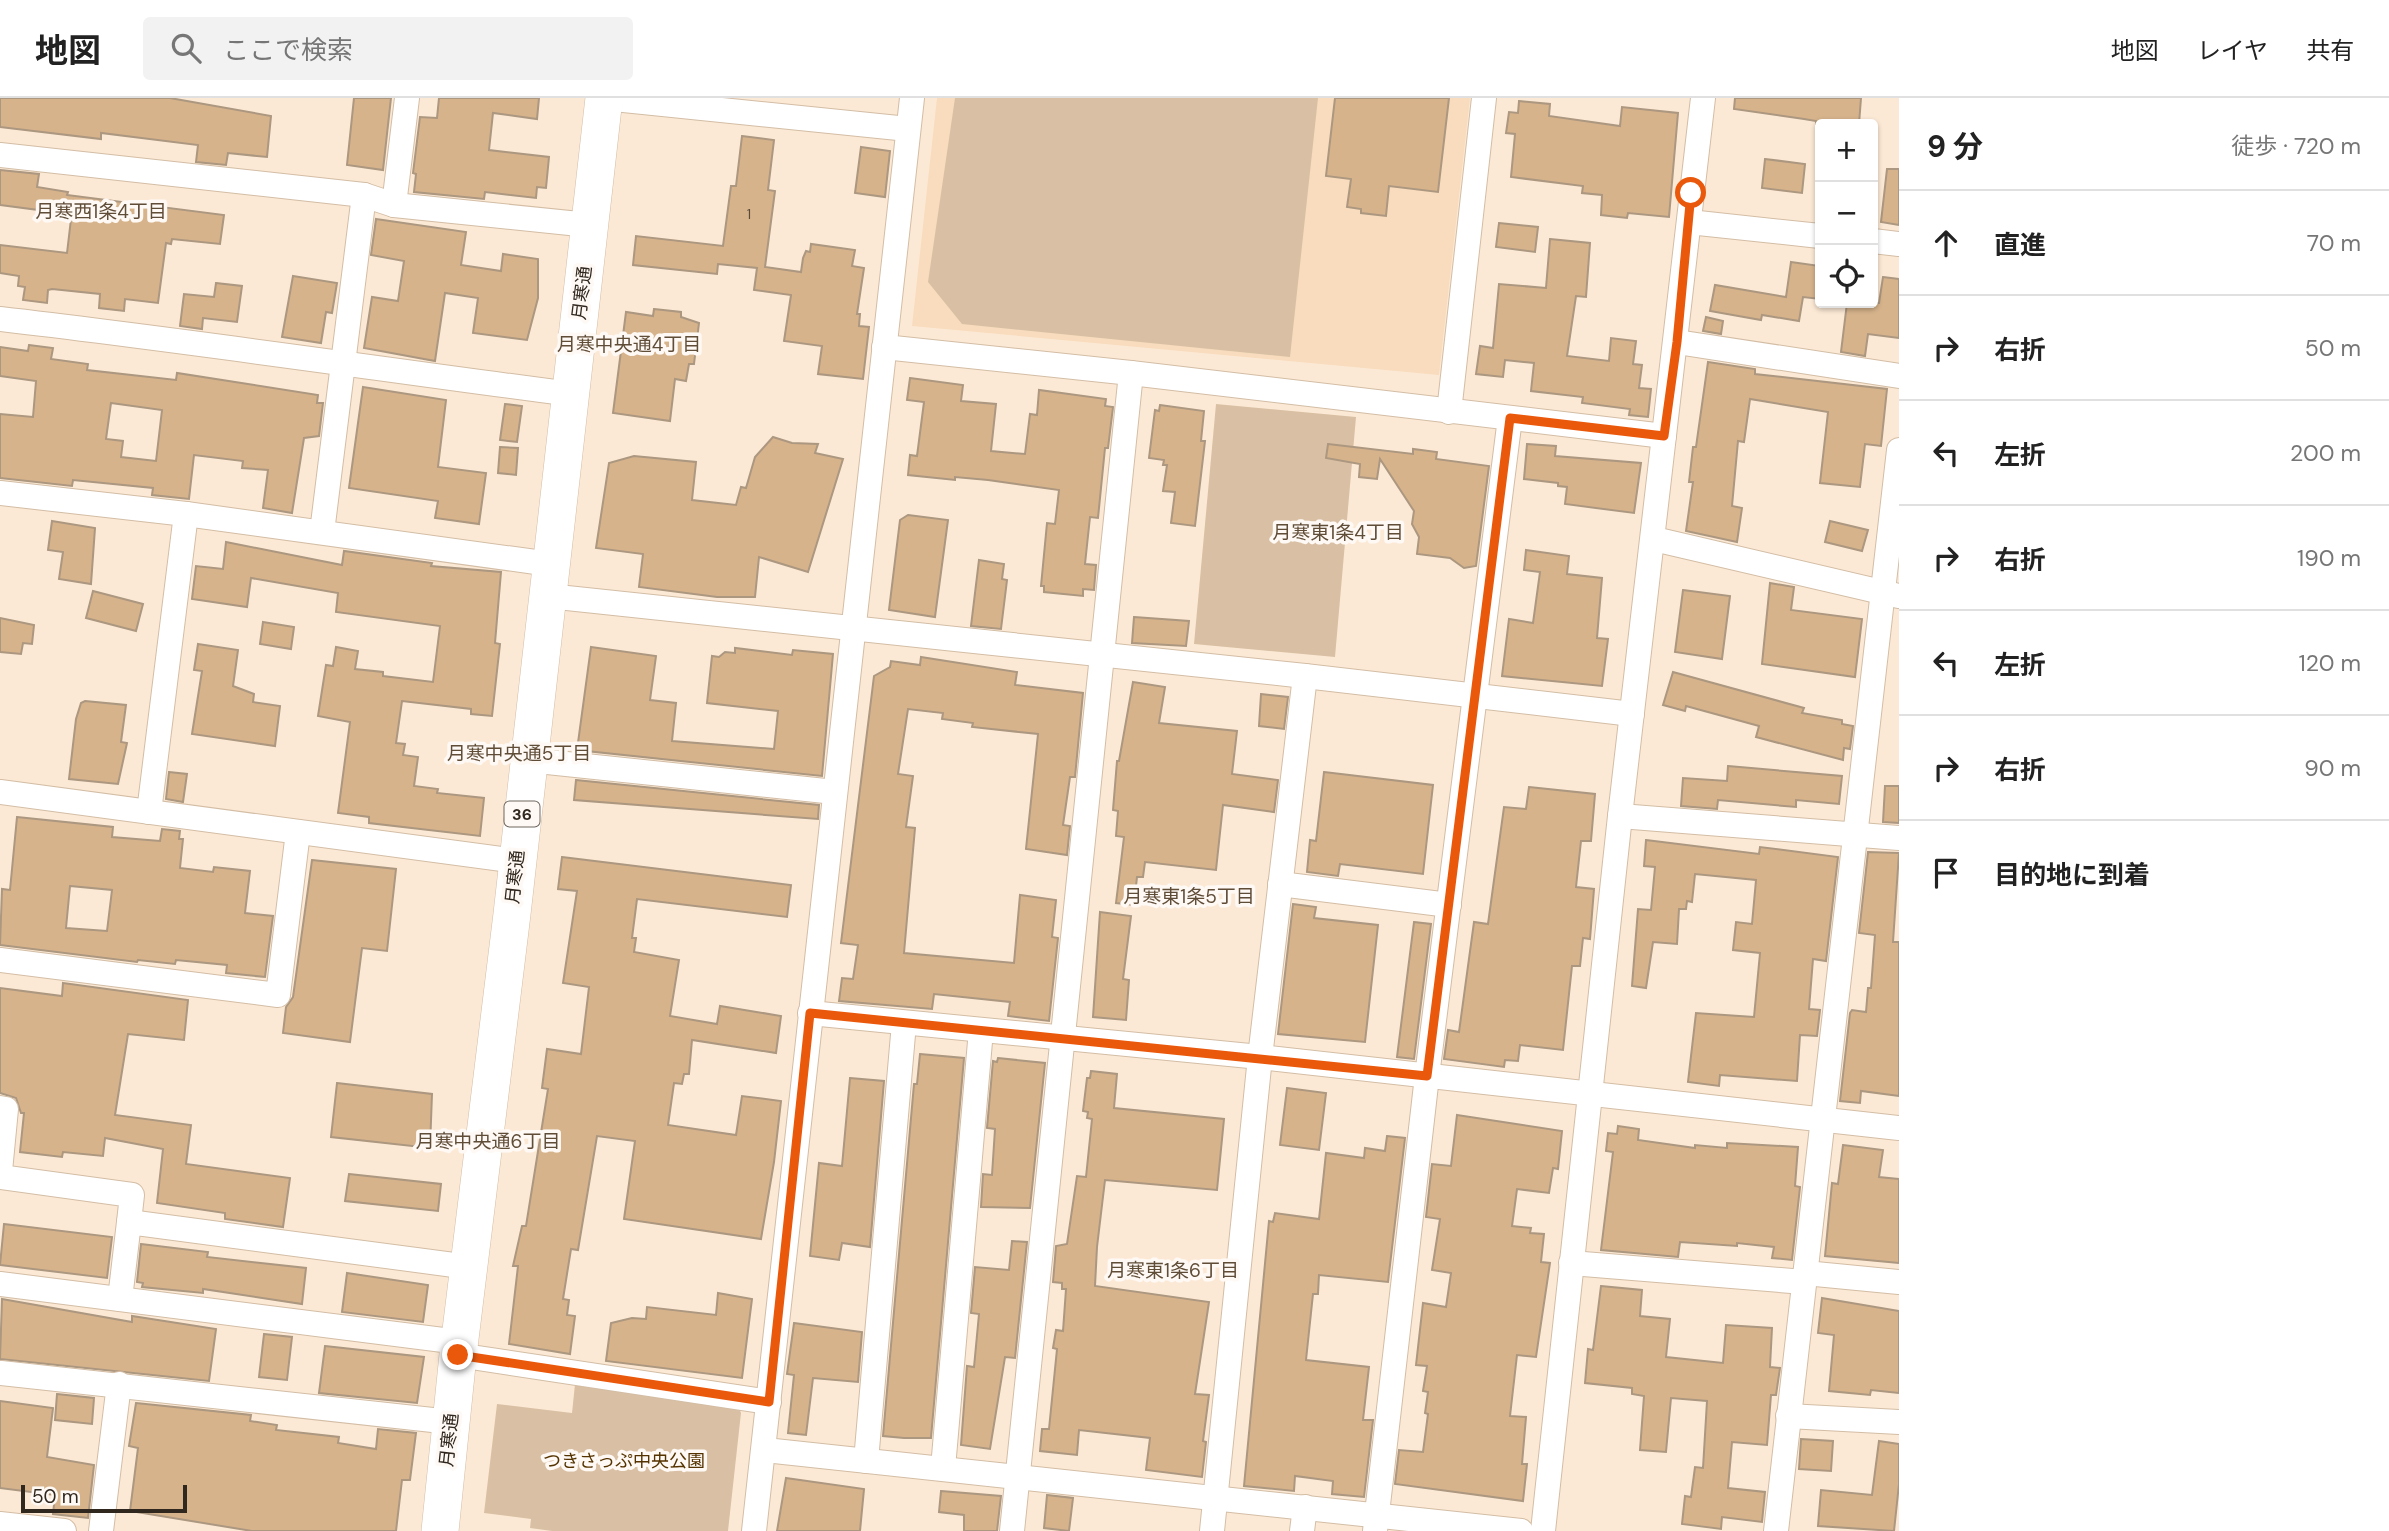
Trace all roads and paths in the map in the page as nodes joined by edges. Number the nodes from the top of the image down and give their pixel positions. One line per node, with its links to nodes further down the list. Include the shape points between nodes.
1 (407, 98): 9 (street)
2 (604, 98): 6 (street); 11 (highway, 月寒通 / 36)
3 (912, 98): 6 (street)
4 (1484, 98): 22 (street)
5 (1703, 98): 10 (street)
6 (908, 129): 17 (street)
7 (0, 155): 8 (street)
8 (364, 195): 9 (street); 18 (street)
9 (394, 205): 11 (street)
10 (1689, 222): 12 (street); 16 (street)
11 (589, 225): 21 (highway, 月寒通 / 36)
12 (1815, 235)
13 (1878, 242): 14 (street)
14 (1899, 244)
15 (0, 319): 18 (street)
16 (1677, 342): 20 (street); 24 (street)
17 (884, 347): 19 (street); 32 (street)
18 (342, 365): 21 (street); 28 (street)
19 (1130, 373): 22 (street); 33 (street)
20 (1899, 376)
21 (570, 394): 30 (highway, 月寒通 / 36)
22 (1449, 412): 23 (street)
23 (1510, 418): 24 (street); 35 (street)
24 (1664, 436): 29 (street)
25 (1899, 450): 31 (street)
26 (0, 494): 27 (street)
27 (186, 514): 28 (street); 40 (street)
28 (322, 532): 30 (street)
29 (1654, 539): 31 (street); 36 (street)
30 (549, 580): 32 (street); 37 (highway, 月寒通 / 36)
31 (1890, 594): 43 (street)
32 (853, 628): 33 (street); 39 (street)
33 (1102, 656): 34 (street); 52 (street)
34 (1305, 676): 35 (street); 46 (street)
35 (1475, 695): 36 (street); 47 (street)
36 (1632, 714): 41 (street)
37 (528, 760): 39 (street); 45 (highway, 月寒通 / 36)
38 (0, 792): 40 (street)
39 (835, 792): 49 (street)
40 (149, 812): 42 (street)
41 (1620, 816): 43 (street); 55 (street)
42 (298, 832): 45 (street); 48 (street, via 278,995)
43 (1854, 836): 44 (street); 57 (street)
44 (1899, 838)
45 (516, 861): 63 (highway, 月寒通 / 36)
46 (1280, 884): 47 (street); 53 (street)
47 (1449, 905): 54 (street)
48 (0, 960)
49 (810, 1013): 50 (street); 71 (street)
50 (904, 1023): 51 (street); 76 (street)
51 (981, 1030): 52 (street); 77 (street)
52 (1062, 1039): 53 (street); 78 (street)
53 (1260, 1057): 54 (street); 79 (street)
54 (1427, 1076): 55 (street); 81 (street)
55 (1589, 1096): 57 (street); 62 (street)
56 (0, 1108): 59 (street, via 6,1109)
57 (1822, 1120): 58 (street); 64 (street)
58 (1899, 1128)
59 (0, 1171)
60 (0, 1177): 61 (street, via 132,1195)
61 (129, 1222): 63 (street); 67 (street)
62 (1571, 1263): 64 (street); 90 (street)
63 (469, 1267): 68 (highway, 月寒通 / 36)
64 (1804, 1277): 65 (street); 72 (street)
65 (1899, 1282)
66 (0, 1284): 67 (street)
67 (120, 1299): 68 (street)
68 (458, 1348): 71 (street); 73 (highway, 月寒通 / 36)
69 (1, 1373): 70 (street)
70 (120, 1384): 73 (street); 84 (street)
71 (769, 1402): 75 (street)
72 (1788, 1416): 74 (street); 91 (street)
73 (451, 1422): 85 (highway, 月寒通 / 36)
74 (1899, 1422)
75 (765, 1450): 76 (street); 86 (street)
76 (866, 1461): 77 (street)
77 (943, 1468): 78 (street)
78 (1017, 1476): 79 (street); 87 (street)
79 (1216, 1497): 80 (street); 88 (street)
80 (1303, 1519): 81 (street)
81 (1375, 1523): 89 (street)
82 (0, 1524): 83 (street)
83 (64, 1531)
84 (101, 1531)
85 (440, 1531)
86 (754, 1531)
87 (1012, 1531)
88 (1212, 1531)
89 (1521, 1531)
90 (1543, 1531)
91 (1776, 1531)

